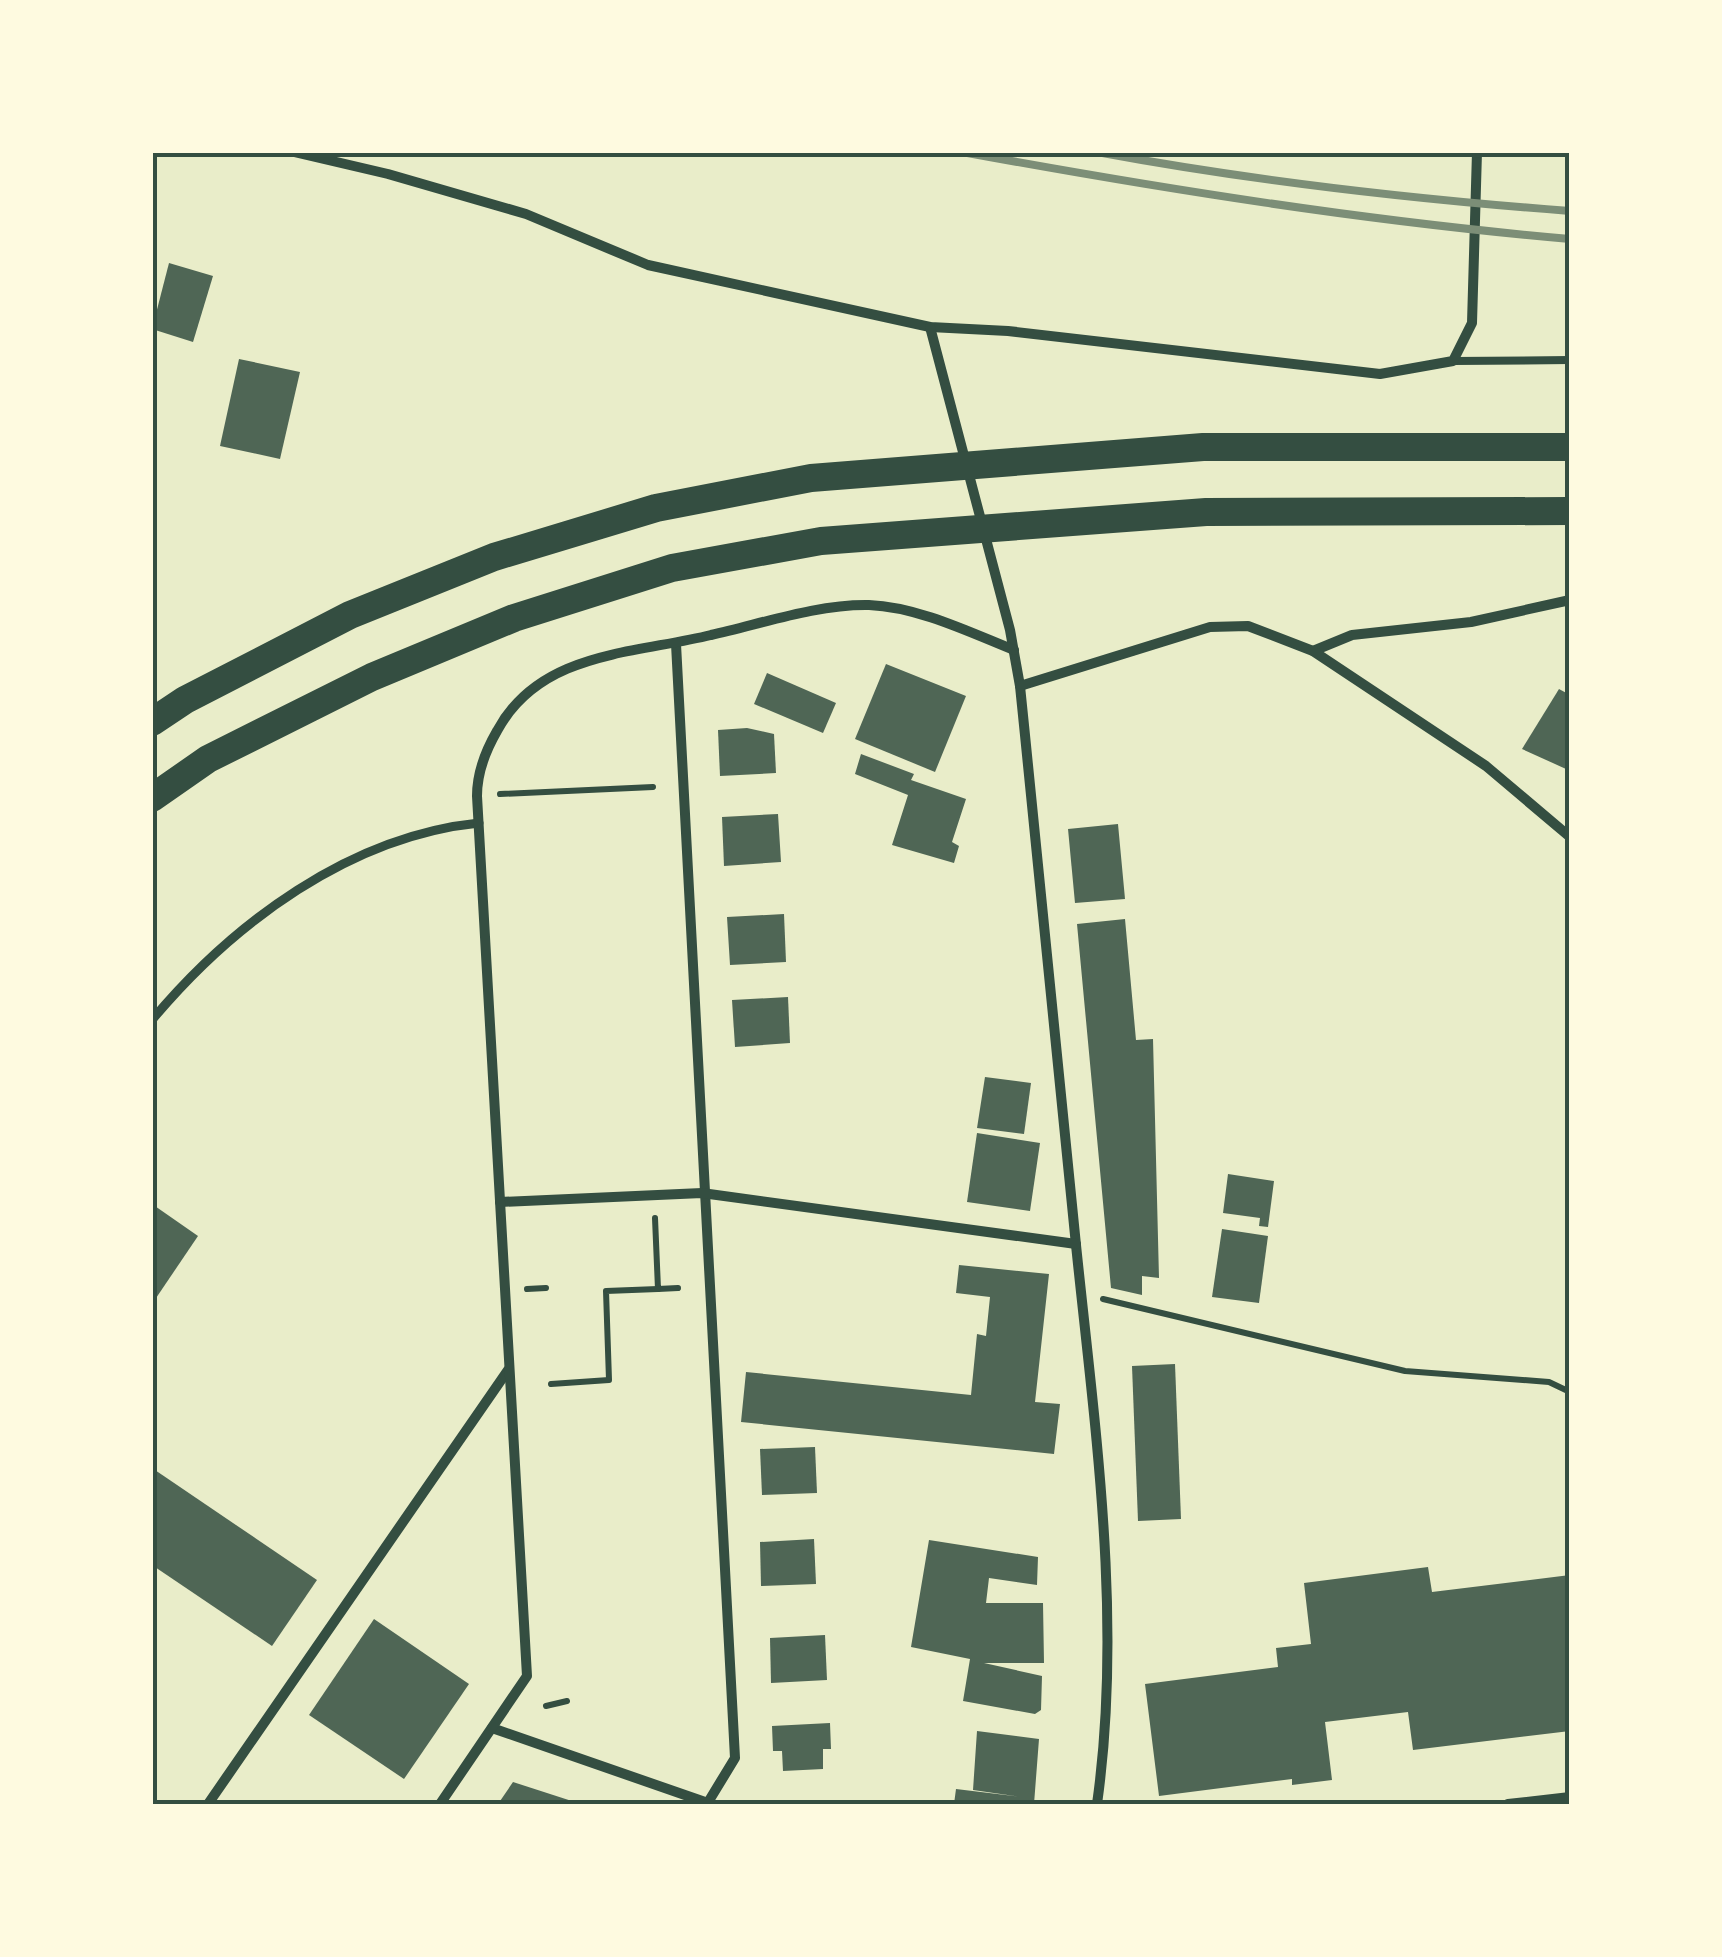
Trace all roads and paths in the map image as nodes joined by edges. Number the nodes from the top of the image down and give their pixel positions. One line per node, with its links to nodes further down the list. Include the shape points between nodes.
1 (294, 152): 3 (street, via 526,214 648,265)
2 (1477, 152): 4 (street, via 1472,322)
3 (930, 326): 4 (street, via 1380,374); 10 (street)
4 (1453, 360): 5 (lane)
5 (1570, 360)
6 (1570, 447): 13 (highway, via 1204,448 811,478 656,508 494,558 350,615)
7 (1570, 511): 16 (highway, via 1206,512 822,541 672,568 514,618 372,678 208,759)
8 (1570, 600): 11 (street, via 1471,622 1352,635)
9 (676, 644): 10 (street, via 821,610 873,605); 17 (street, via 608,654 541,680 503,719 477,782); 20 (street)
10 (1014, 650): 12 (street)
11 (1313, 651): 12 (street, via 1248,626 1210,627); 18 (street, via 1486,766)
12 (1020, 686): 23 (street)
13 (152, 722)
14 (653, 787): 15 (path)
15 (497, 794)
16 (152, 798)
17 (479, 823): 19 (street, via 386,844 317,880 242,930); 21 (street)
18 (1570, 837)
19 (152, 1020)
20 (702, 1193): 21 (street); 23 (street); 38 (street, via 735,1758)
21 (500, 1202): 29 (street)
22 (655, 1230): 25 (path)
23 (1076, 1244): 28 (street)
24 (546, 1288): 27 (path)
25 (658, 1288): 26 (path); 30 (path, via 606,1292 608,1380)
26 (678, 1288)
27 (526, 1289)
28 (1082, 1295): 31 (path, via 1405,1371 1550,1382); 39 (street, via 1107,1664)
29 (508, 1369): 34 (street, via 527,1676); 36 (street)
30 (551, 1384)
31 (1570, 1392)
32 (567, 1701): 33 (path)
33 (546, 1706)
34 (492, 1728): 37 (street); 38 (street)
35 (1570, 1797): 40 (street)
36 (208, 1804)
37 (440, 1804)
38 (708, 1804)
39 (1097, 1804)
40 (1508, 1804)

